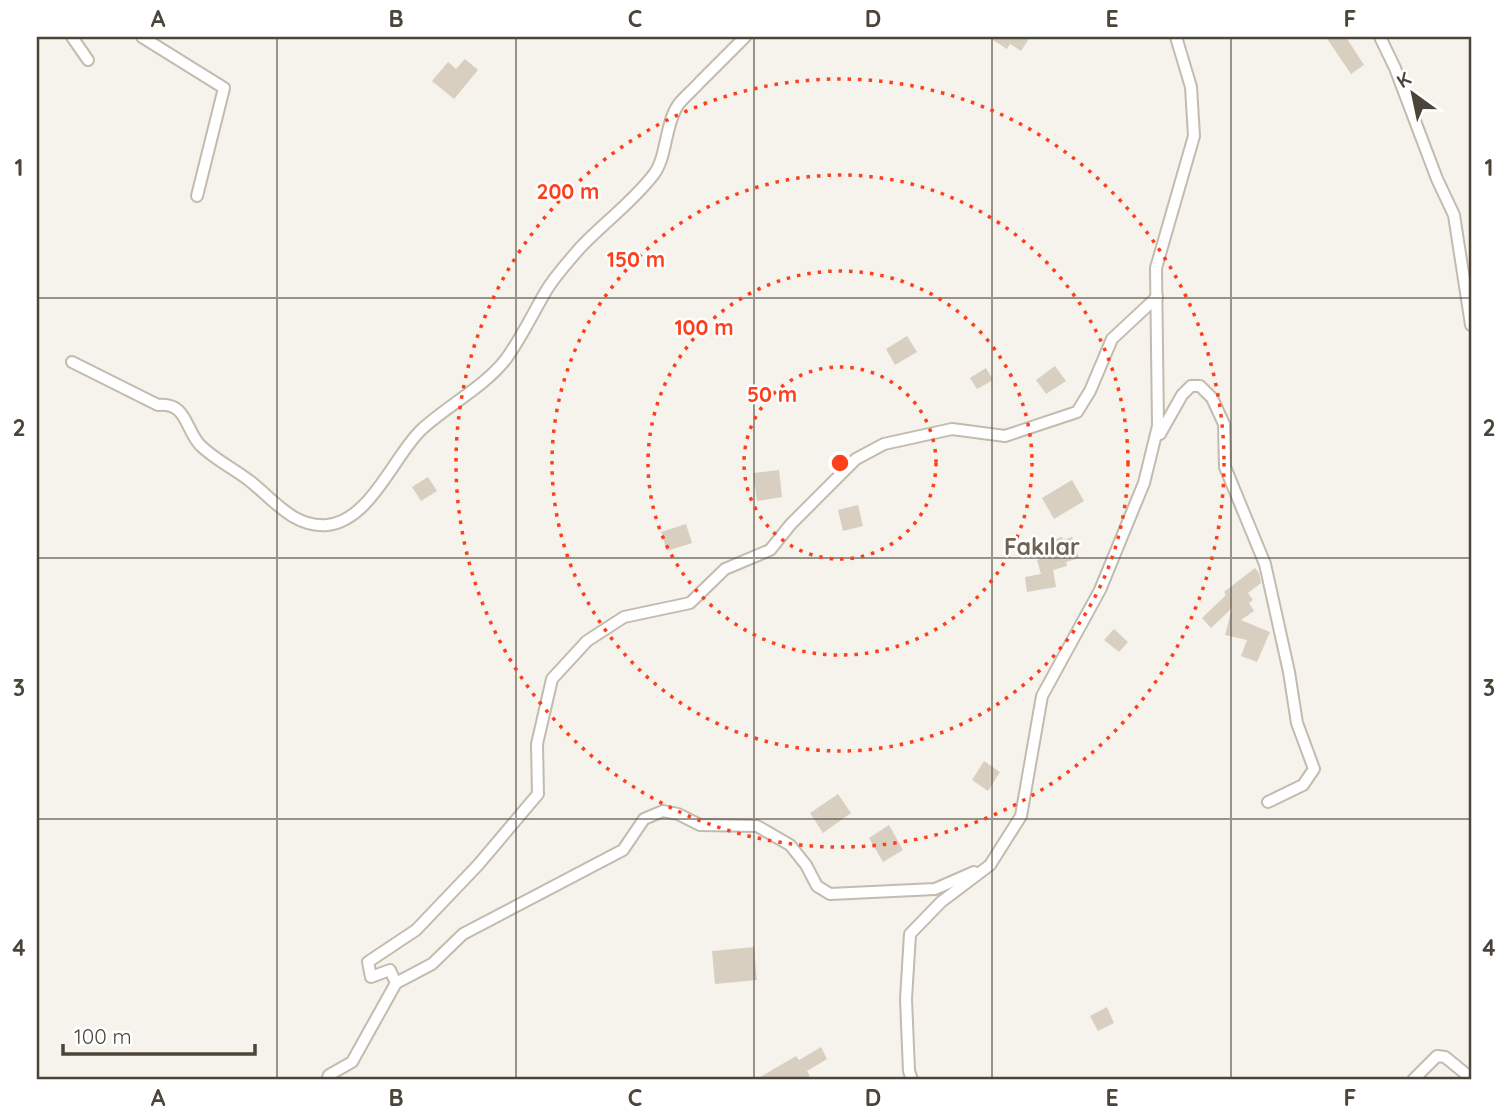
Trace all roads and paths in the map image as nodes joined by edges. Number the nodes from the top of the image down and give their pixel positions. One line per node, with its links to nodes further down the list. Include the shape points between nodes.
1 (72, 37): 6 (street)
2 (142, 37): 7 (street, via 224,88)
3 (745, 37): 10 (street, via 678,106 657,170 580,248 548,289 504,361 420,431 358,510 339,522 311,524 296,519 198,443 179,411)
4 (1380, 37): 9 (street, via 1454,215)
5 (1176, 38): 8 (street, via 1191,87 1194,136 1156,268)
6 (88, 60)
7 (197, 196)
8 (1157, 297): 11 (street, via 1158,426); 14 (street, via 1112,339 1077,412 1005,436 952,429 884,444 856,459 770,550 725,569 690,603 624,617 587,641 552,679 537,744 538,794 416,930 368,962 371,977 390,970)
9 (1471, 325)
10 (72, 362)
11 (1154, 444): 12 (street, via 1191,387 1200,386 1212,398 1224,424 1225,467 1265,564 1297,723 1314,769 1303,785); 13 (street, via 1144,483 1100,590 1042,696 1021,816)
12 (1268, 802)
13 (990, 865): 14 (street, via 935,889 830,894 817,886 790,845 757,827 700,825 663,811 644,820 623,850 463,934 432,964); 17 (street, via 941,902 910,934 906,999)
14 (396, 984): 16 (street, via 352,1062)
15 (1471, 1078): 18 (street, via 1445,1057 1437,1056)
16 (327, 1080)
17 (912, 1080)
18 (1413, 1080)

